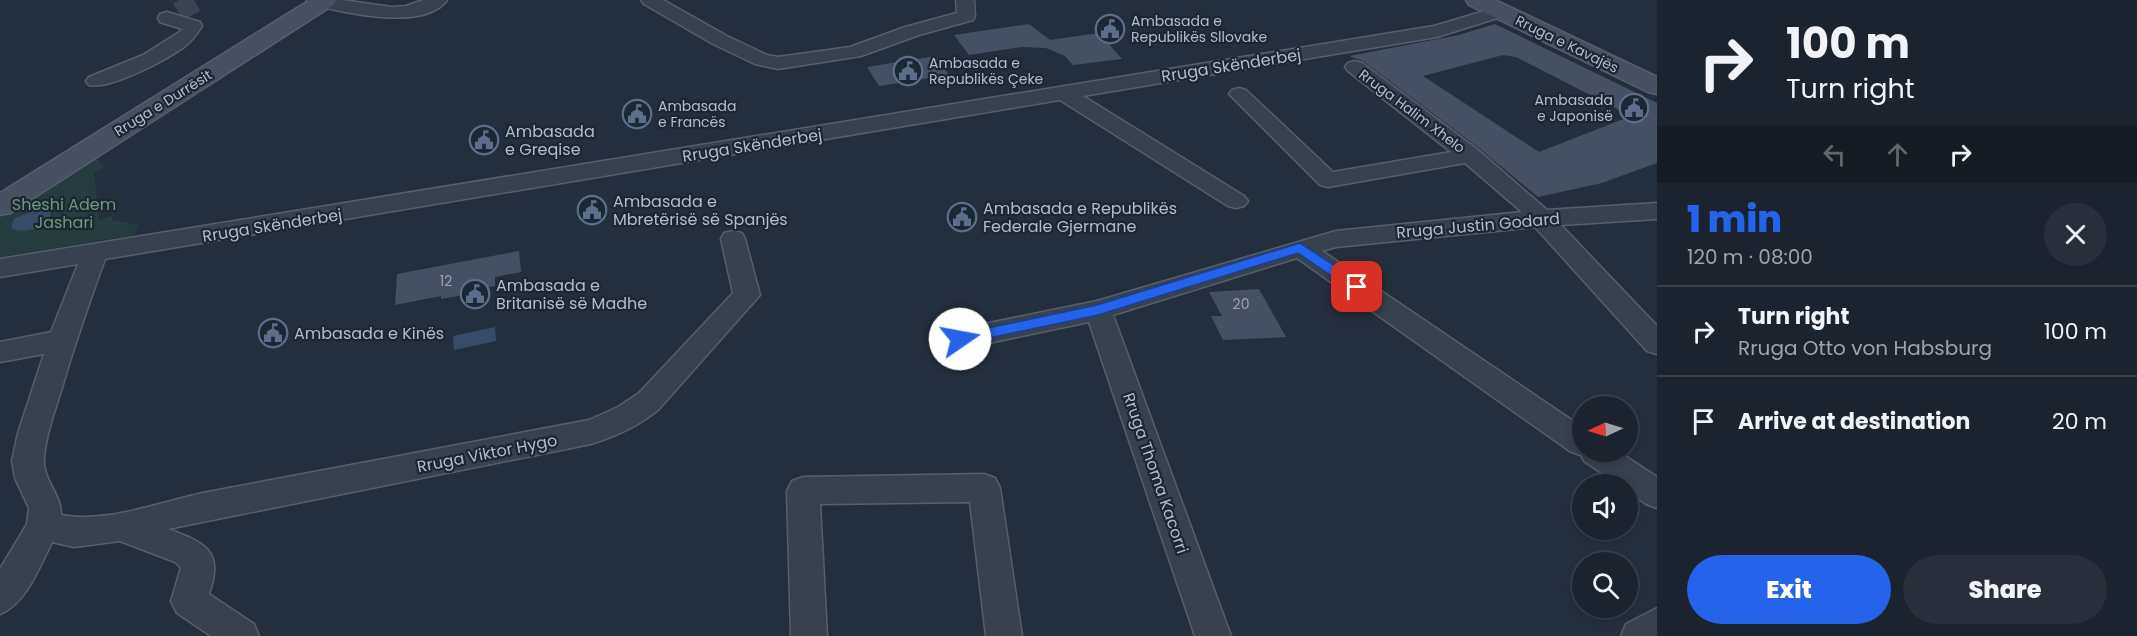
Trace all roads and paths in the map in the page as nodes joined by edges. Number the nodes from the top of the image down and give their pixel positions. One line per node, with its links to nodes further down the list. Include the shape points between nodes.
1 (322, 0): 2 (street, via 391,21); 16 (main road, Rruga e Durrësit)
2 (438, 0)
3 (650, 0): 4 (street, via 741,50 778,63 854,51 966,16)
4 (965, 0)
5 (1478, 0): 6 (main road, Rruga e Kavajës)
6 (1507, 6): 9 (main road, Rruga e Kavajës); 11 (main road, Rruga e Kavajës); 12 (street, Rruga Skënderbej, via 1437,31)
7 (178, 12): 10 (street, via 167,18 193,26 184,39 146,62)
8 (1355, 67): 14 (street, Rruga Halim Xhelo)
9 (1657, 69)
10 (96, 81)
11 (1657, 87)
12 (1064, 93): 15 (street); 21 (street, Rruga Skënderbej)
13 (1239, 94): 14 (street, Rruga Halim Xhelo, via 1328,180)
14 (1470, 155): 18 (street, Rruga Halim Xhelo)
15 (1236, 201)
16 (0, 206)
17 (1657, 211): 18 (street, Rruga Justin Godard)
18 (1542, 218): 20 (street, Rruga Justin Godard, via 1368,235); 26 (street, Rruga Halim Xhelo)
19 (733, 239): 32 (street, Rruga Viktor Hygo, via 747,295 649,401 617,423 591,432 189,510)
20 (1300, 248): 23 (street, Rruga Justin Godard); 28 (street)
21 (95, 253): 22 (street, Rruga Skënderbej); 25 (street)
22 (0, 268)
23 (1098, 310): 24 (street, Rruga Justin Godard); 38 (street, Rruga Thoma Kacorri)
24 (960, 339)
25 (62, 340): 27 (street); 31 (street, via 28,461 45,508)
26 (1657, 344)
27 (0, 352)
28 (1572, 436)
29 (1610, 462): 30 (street)
30 (1657, 494)
31 (43, 526): 32 (street, Rruga Viktor Hygo, via 74,532); 33 (street)
32 (120, 527): 35 (street, Rruga Viktor Hygo, via 187,551 199,563 189,601)
33 (0, 598)
34 (1657, 625): 39 (street)
35 (241, 636)
36 (809, 636): 37 (street, via 803,491 984,488)
37 (1004, 636)
38 (1213, 636)
39 (1639, 636)

